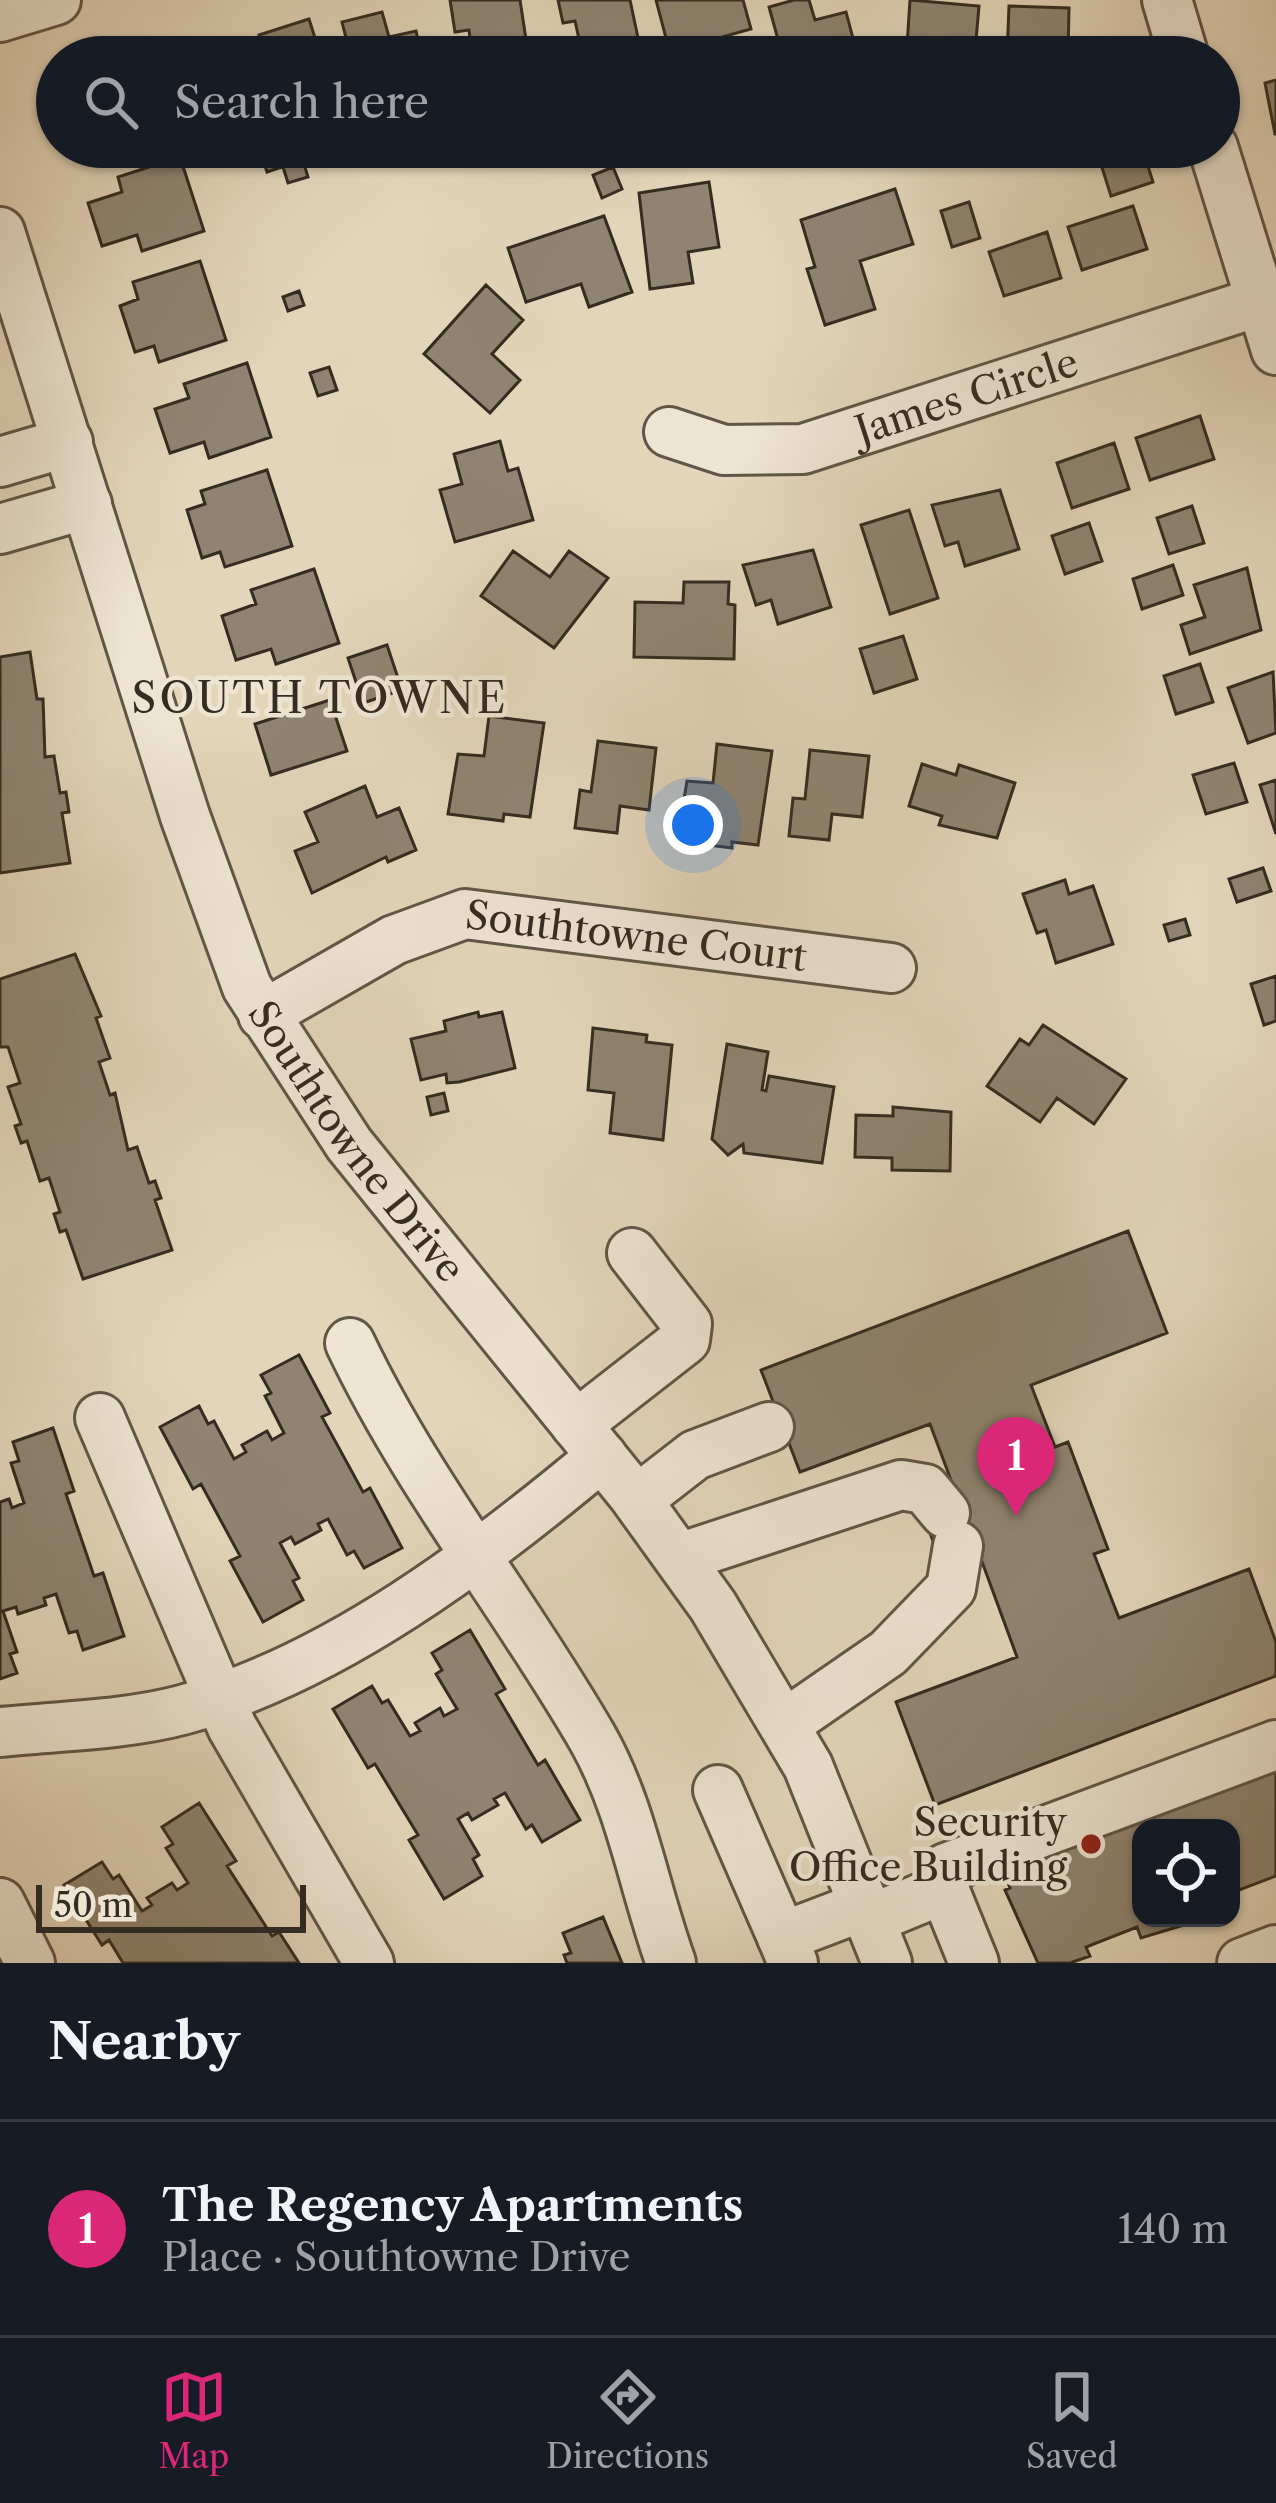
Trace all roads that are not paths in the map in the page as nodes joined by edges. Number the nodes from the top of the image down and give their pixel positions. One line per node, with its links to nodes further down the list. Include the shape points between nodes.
1 (56, 0): 3 (street)
2 (1167, 0): 4 (street)
3 (0, 17)
4 (1178, 36)
5 (1220, 168): 7 (street)
6 (0, 232): 10 (street, Southtowne Drive)
7 (1261, 301): 8 (street); 9 (street, James Circle, via 803,449 724,450)
8 (1276, 350)
9 (669, 432)
10 (68, 442): 11 (street); 12 (street, Southtowne Drive)
11 (0, 462)
12 (87, 504): 13 (street); 15 (street, Southtowne Drive, via 227,940)
13 (0, 529)
14 (890, 968): 15 (street, Southtowne Court, via 465,914 394,940)
15 (263, 1016): 20 (street, Southtowne Drive, via 349,1144)
16 (632, 1253): 20 (street, via 687,1324 685,1340)
17 (350, 1342): 23 (street, via 418,1474)
18 (100, 1418): 24 (street)
19 (769, 1426): 21 (street, via 695,1455)
20 (589, 1440): 21 (street, Southtowne Drive); 23 (street)
21 (637, 1500): 22 (street, Southtowne Drive)
22 (679, 1558): 25 (street, Southtowne Drive); 25 (street, via 901,1485 925,1489 951,1529 952,1588 888,1652)
23 (474, 1559): 24 (street, via 348,1637); 36 (street, via 610,1774)
24 (218, 1697): 26 (street, via 180,1711); 35 (street)
25 (785, 1724): 31 (street, Southtowne Drive)
26 (0, 1732)
27 (1276, 1744): 29 (street, via 946,1868)
28 (718, 1790): 32 (street)
29 (944, 1889): 31 (street); 37 (street)
30 (0, 1903): 34 (street)
31 (874, 1929): 32 (street)
32 (788, 1950)
33 (1276, 1950): 38 (street)
34 (30, 1963)
35 (369, 1963)
36 (671, 1963)
37 (974, 1963)
38 (1242, 1963)

